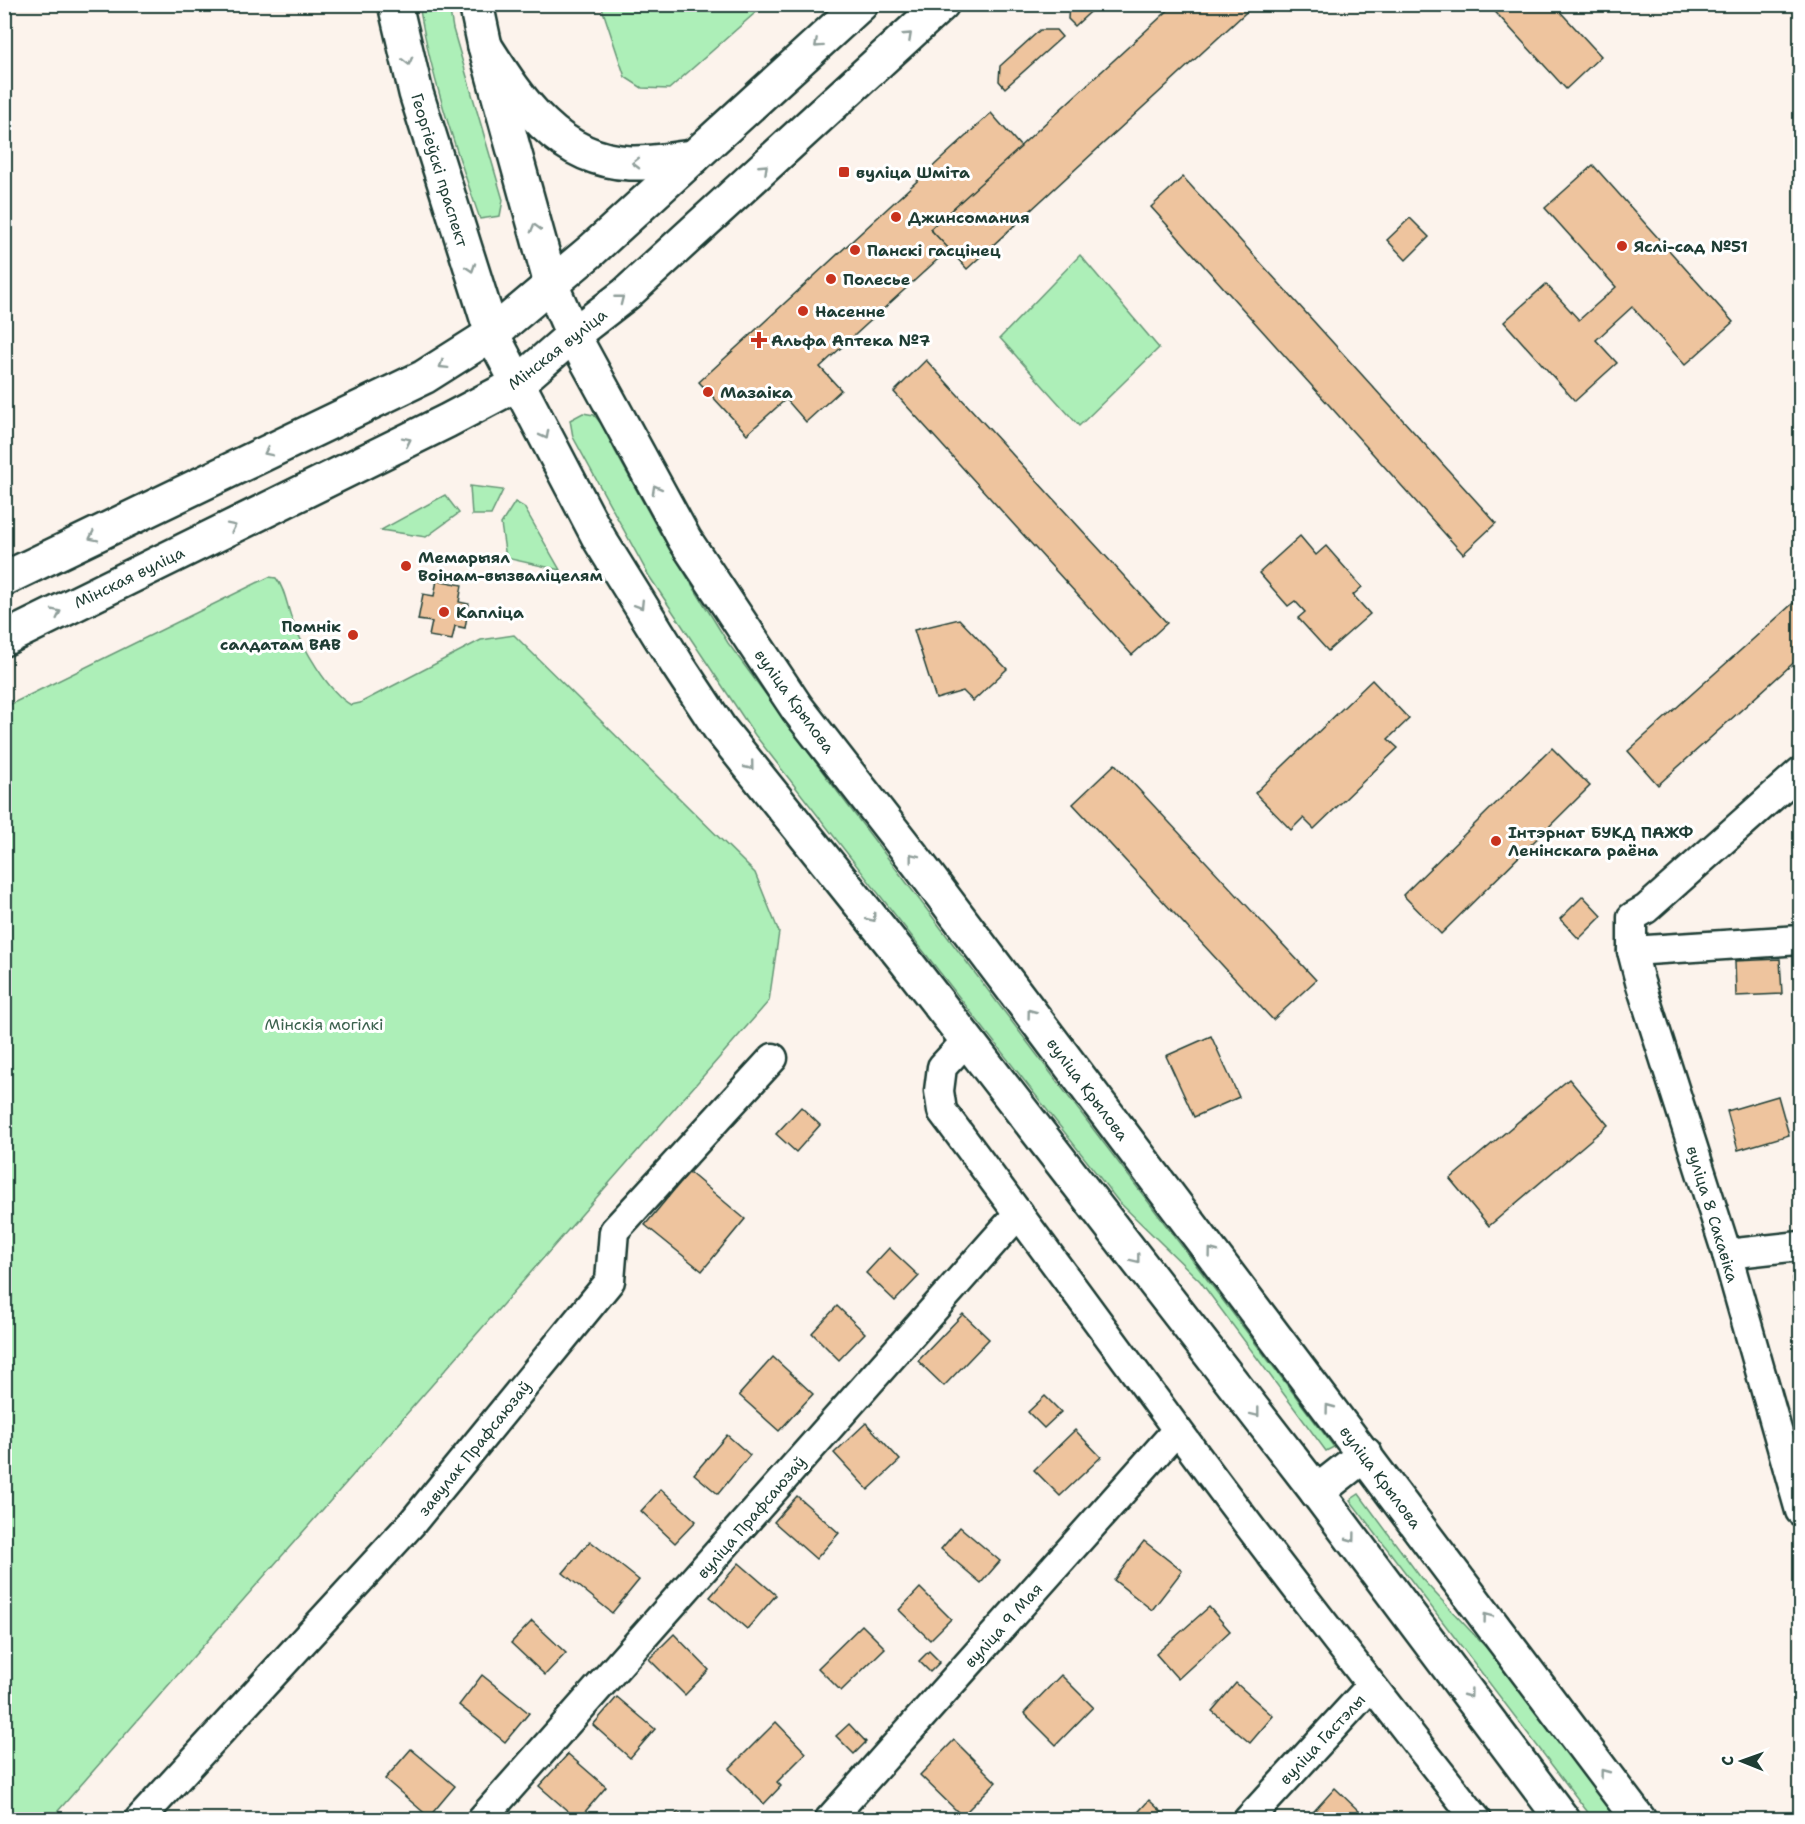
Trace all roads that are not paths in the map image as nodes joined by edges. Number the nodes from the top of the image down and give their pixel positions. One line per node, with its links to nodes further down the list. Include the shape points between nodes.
1 (395, 4): 8 (main road, Георгіеўскі праспект, one-way to 8, via 416,93)
2 (476, 4): 5 (main road)
3 (861, 4): 6 (main road, one-way to 6)
4 (942, 4): 9 (main road, Мінская вуліца, one-way to 4, via 626,294)
5 (484, 46): 6 (main road, one-way to 5, via 650,163 616,162 574,147 534,116); 7 (main road, one-way to 5)
6 (694, 157): 7 (main road)
7 (551, 284): 8 (main road); 9 (main road, вуліца Крылова)
8 (492, 334): 10 (main road, Георгіеўскі праспект); 11 (main road, one-way to 11, via 424,377)
9 (573, 335): 10 (main road, Мінская вуліца); 22 (main road, вуліца Крылова, one-way to 9, via 797,708 685,540)
10 (517, 384): 12 (main road, Мінская вуліца, one-way to 10); 16 (main road, one-way to 16, via 600,540 720,729)
11 (4, 579)
12 (4, 639)
13 (1800, 772): 15 (street, вуліца 8 Сакавіка, via 1646,909 1632,917)
14 (1800, 940): 15 (street)
15 (1632, 951): 20 (street, вуліца 8 Сакавіка)
16 (967, 1040): 18 (street, via 942,1067 942,1111); 23 (main road, one-way to 23)
17 (773, 1058): 26 (street, завулак Прафсаюзаў, via 614,1231 610,1281 412,1523)
18 (1019, 1213): 21 (street); 27 (street, вуліца Прафсаюзаў)
19 (1800, 1246): 20 (street)
20 (1727, 1254): 24 (street, вуліца 8 Сакавіка)
21 (1177, 1430): 25 (street); 28 (street, вуліца 9 Мая)
22 (1365, 1454): 23 (main road); 32 (main road, вуліца Крылова, one-way to 22)
23 (1317, 1492): 31 (main road, one-way to 31)
24 (1800, 1511)
25 (1371, 1686): 29 (street, вуліца Гастэлы); 30 (street)
26 (139, 1820)
27 (482, 1820)
28 (830, 1820)
29 (1248, 1820)
30 (1477, 1820)
31 (1563, 1820)
32 (1639, 1820)

